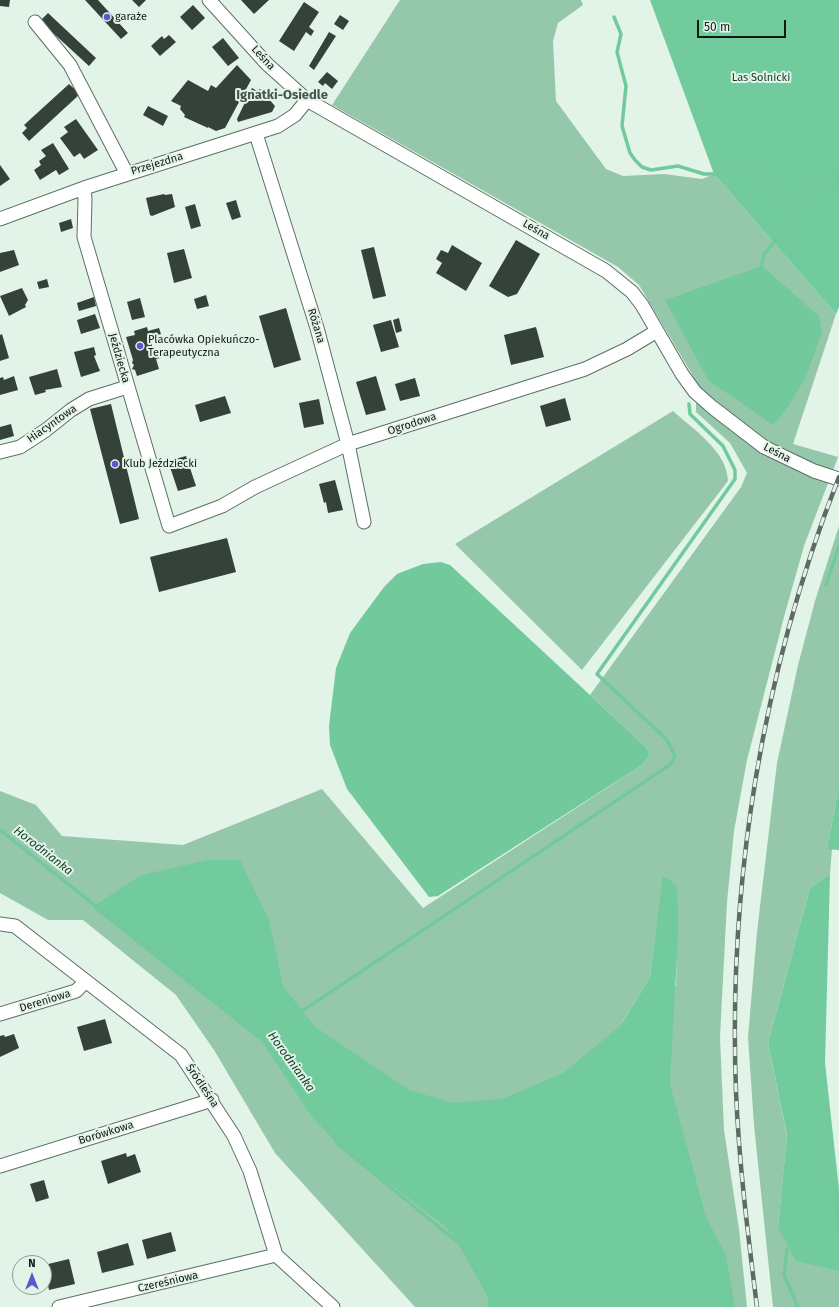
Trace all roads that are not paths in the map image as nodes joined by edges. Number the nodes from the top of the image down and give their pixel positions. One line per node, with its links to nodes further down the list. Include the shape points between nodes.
1 (209, 0): 3 (street, Leśna, via 267,64)
2 (35, 22): 5 (street, via 70,65)
3 (307, 100): 4 (street, Przejezdna, via 290,120); 8 (street, Leśna, via 606,271 632,292)
4 (256, 134): 5 (street, Przejezdna); 10 (street, Różana, via 317,328)
5 (127, 174): 6 (street, Przejezdna)
6 (84, 188): 7 (street, Przejezdna); 9 (street, Jeździecka, via 84,237)
7 (0, 219)
8 (657, 331): 10 (street, Ogrodowa, via 585,369); 12 (street, Leśna, via 695,392 712,407 769,450)
9 (127, 387): 11 (street, Hiacyntowa, via 90,400 71,410 20,447); 14 (street, Jeździecka)
10 (348, 444): 13 (street, Różana); 14 (street, Ogrodowa, via 255,487 222,506)
11 (0, 452)
12 (839, 480)
13 (364, 522)
14 (169, 526)
15 (0, 924): 16 (street, Śródleśna, via 15,926)
16 (86, 981): 17 (street, Dereniowa, via 76,991); 18 (street, Śródleśna, via 181,1055)
17 (0, 1014)
18 (212, 1100): 19 (street, Borówkowa); 20 (street, Śródleśna, via 234,1136 250,1171)
19 (0, 1166)
20 (276, 1255): 21 (street, Czereśniowa); 22 (street)
21 (58, 1307)
22 (333, 1307)

